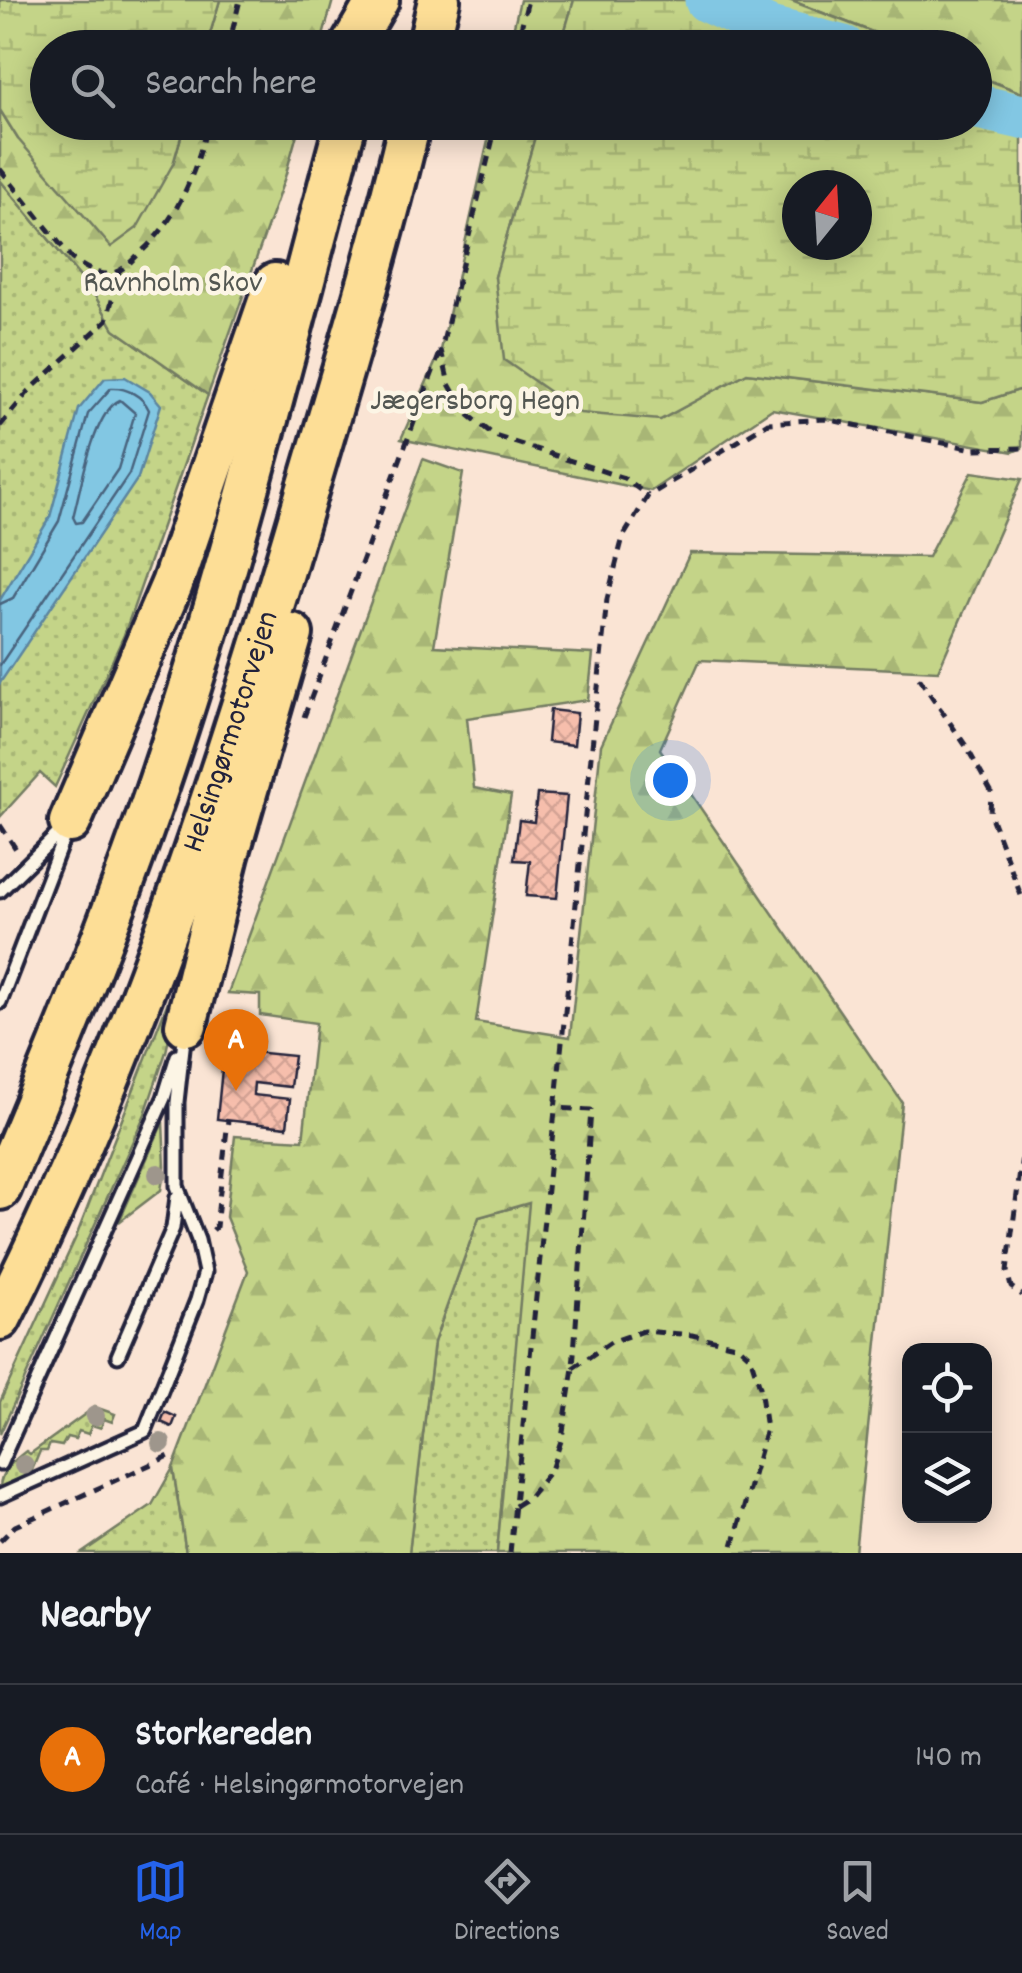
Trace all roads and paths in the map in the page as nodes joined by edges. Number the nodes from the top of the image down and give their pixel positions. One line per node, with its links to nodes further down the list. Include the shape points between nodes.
1 (240, 0): 5 (path)
2 (379, 0): 6 (highway); 7 (highway)
3 (439, 0): 8 (highway)
4 (528, 0): 9 (path)
5 (232, 30)
6 (361, 30)
7 (371, 30)
8 (432, 30)
9 (520, 30)
10 (204, 140): 17 (path, via 179,205)
11 (320, 140): 24 (highway, via 257,345 178,566)
12 (341, 140): 35 (highway, Helsingørmotorvejen, via 224,576 158,786)
13 (406, 140): 16 (highway, Helsingørmotorvejen)
14 (493, 140): 18 (path)
15 (0, 169): 17 (path, via 72,259 87,270)
16 (391, 202): 30 (highway, via 343,459 228,855); 38 (highway, Helsingørmotorvejen, via 210,805 128,1027)
17 (119, 272): 19 (path, via 106,320)
18 (440, 350): 21 (path, via 465,412 495,436 624,478); 23 (path)
19 (0, 426)
20 (1022, 448): 21 (path, via 973,449 825,418 768,423)
21 (648, 496): 31 (path, via 623,537 608,599)
22 (919, 678): 28 (path, via 991,790 990,814)
23 (303, 720)
24 (70, 822): 26 (lane); 29 (lane)
25 (0, 825): 26 (path)
26 (26, 864): 27 (lane)
27 (0, 890)
28 (1022, 898)
29 (0, 1002)
30 (186, 1026): 34 (lane); 42 (lane, via 164,1098)
31 (556, 1108): 40 (path, via 591,1110); 44 (path)
32 (228, 1120): 36 (path, via 216,1227)
33 (1022, 1156): 37 (path, via 1007,1271 1011,1288)
34 (177, 1186): 36 (lane); 39 (lane, via 173,1228)
35 (0, 1189)
36 (198, 1240): 41 (lane, via 205,1272 198,1300)
37 (1022, 1295)
38 (0, 1319)
39 (118, 1356)
40 (573, 1368): 44 (path, via 551,1470); 47 (path, via 611,1342 643,1331 692,1335 739,1346 750,1356 766,1430)
41 (145, 1431): 43 (lane); 45 (path, via 169,1456 15,1526)
42 (0, 1464)
43 (0, 1496)
44 (515, 1506): 46 (path)
45 (0, 1541)
46 (510, 1553)
47 (731, 1553)

